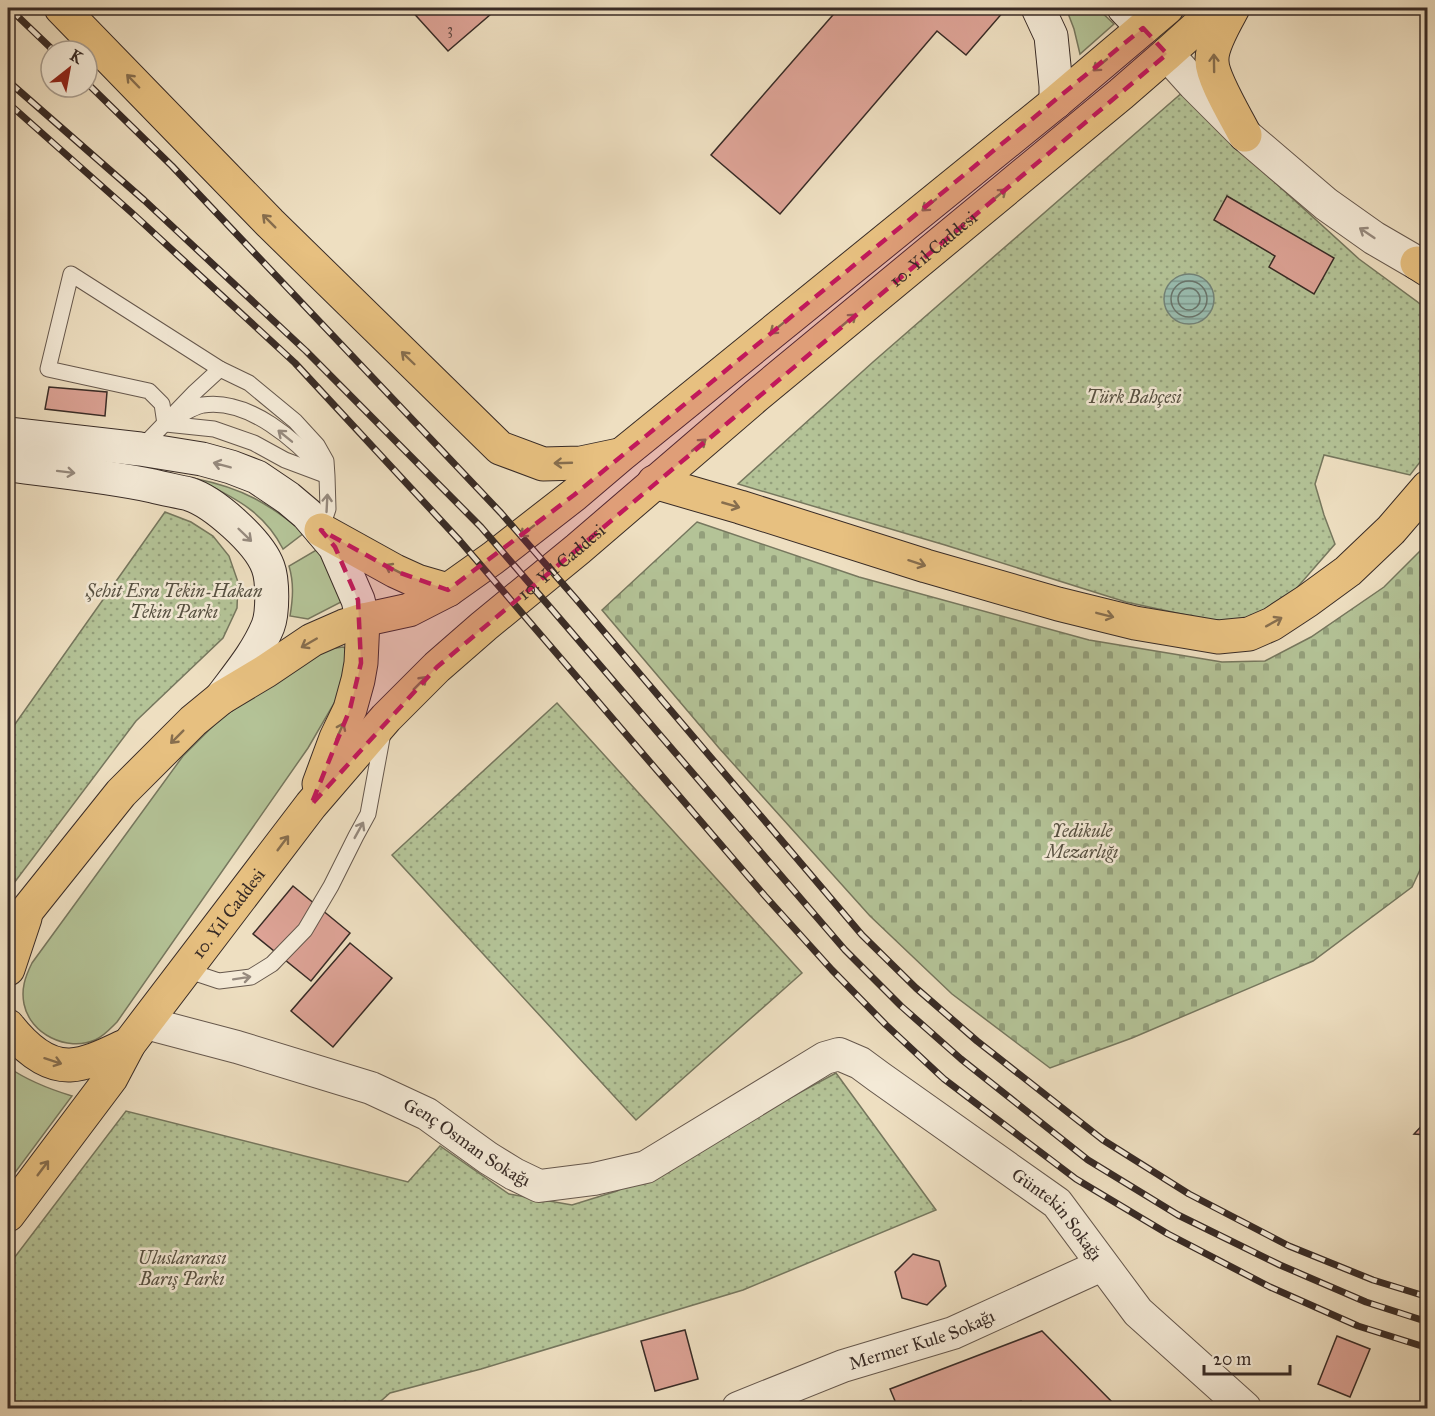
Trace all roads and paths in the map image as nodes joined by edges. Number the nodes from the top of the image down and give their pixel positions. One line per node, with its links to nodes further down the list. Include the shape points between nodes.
1 (61, 8): 15 (main road, one-way to 1, via 581,463 543,464 500,448 270,223)
2 (1038, 8): 8 (main road, via 1051,36)
3 (1167, 8): 6 (main road, 10. Yıl Caddesi)
4 (1218, 8): 7 (main road, 10. Yıl Caddesi)
5 (1233, 8): 9 (main road, one-way to 5, via 1214,74 1211,59)
6 (1134, 18): 7 (main road); 8 (main road, 10. Yıl Caddesi, one-way to 8)
7 (1167, 54): 9 (main road); 18 (main road, 10. Yıl Caddesi, one-way to 7)
8 (1056, 102): 15 (main road, 10. Yıl Caddesi, one-way to 15)
9 (1245, 135): 10 (main road, one-way to 9, via 1326,204)
10 (1424, 267)
11 (220, 369): 12 (lane); 12 (lane, via 71,274 48,369 149,391 162,404); 17 (lane, via 249,382 295,422 317,445 326,461)
12 (165, 424): 14 (lane); 17 (lane, via 214,429); 17 (lane, one-way to 12, via 311,457 269,423 243,410 222,404 201,405)
13 (8, 434): 14 (main road)
14 (140, 449): 20 (main road, one-way to 14, via 288,498 258,477 202,459)
15 (621, 455): 21 (main road, 10. Yıl Caddesi, one-way to 21)
16 (8, 465): 23 (main road, one-way to 23, via 118,479 190,495 212,506 259,548 269,568 269,623 256,651)
17 (327, 476): 20 (lane, one-way to 17, via 328,509)
18 (654, 482): 19 (main road, one-way to 19, via 1024,594 1135,623 1218,637 1249,634 1307,601 1348,571); 24 (main road, 10. Yıl Caddesi, one-way to 18, via 445,660)
19 (1428, 487)
20 (321, 530): 21 (main road, one-way to 20, via 395,571); 22 (main road, via 342,562)
21 (448, 590): 22 (main road, 10. Yıl Caddesi, via 409,610)
22 (363, 620): 23 (main road, 10. Yıl Caddesi, one-way to 23, via 312,640); 25 (main road, one-way to 22, via 358,681)
23 (220, 698): 26 (main road, 10. Yıl Caddesi, one-way to 26, via 121,793)
24 (386, 718): 25 (main road, 10. Yıl Caddesi); 29 (lane, one-way to 24, via 219,981 251,977 272,964 305,930 368,814)
25 (311, 805): 29 (main road, 10. Yıl Caddesi, one-way to 25)
26 (29, 908): 27 (main road, 10. Yıl Caddesi); 28 (main road)
27 (8, 938)
28 (8, 969)
29 (186, 970): 31 (main road, 10. Yıl Caddesi)
30 (8, 1026): 31 (main road, one-way to 31, via 41,1057 55,1064 71,1065 90,1061)
31 (137, 1034): 32 (street, Genç Osman Sokağı, via 237,1047 371,1088 427,1114 488,1158 539,1186 646,1167 825,1058); 33 (main road, 10. Yıl Caddesi, one-way to 31, via 111,1078)
32 (839, 1054): 34 (street, Güntekin Sokağı, via 860,1063 1056,1203)
33 (8, 1215)
34 (1102, 1264): 35 (street, Mermer Kule Sokağı, via 953,1334 843,1366); 36 (street, Güntekin Sokağı, via 1138,1312)
35 (738, 1408)
36 (1245, 1408)

